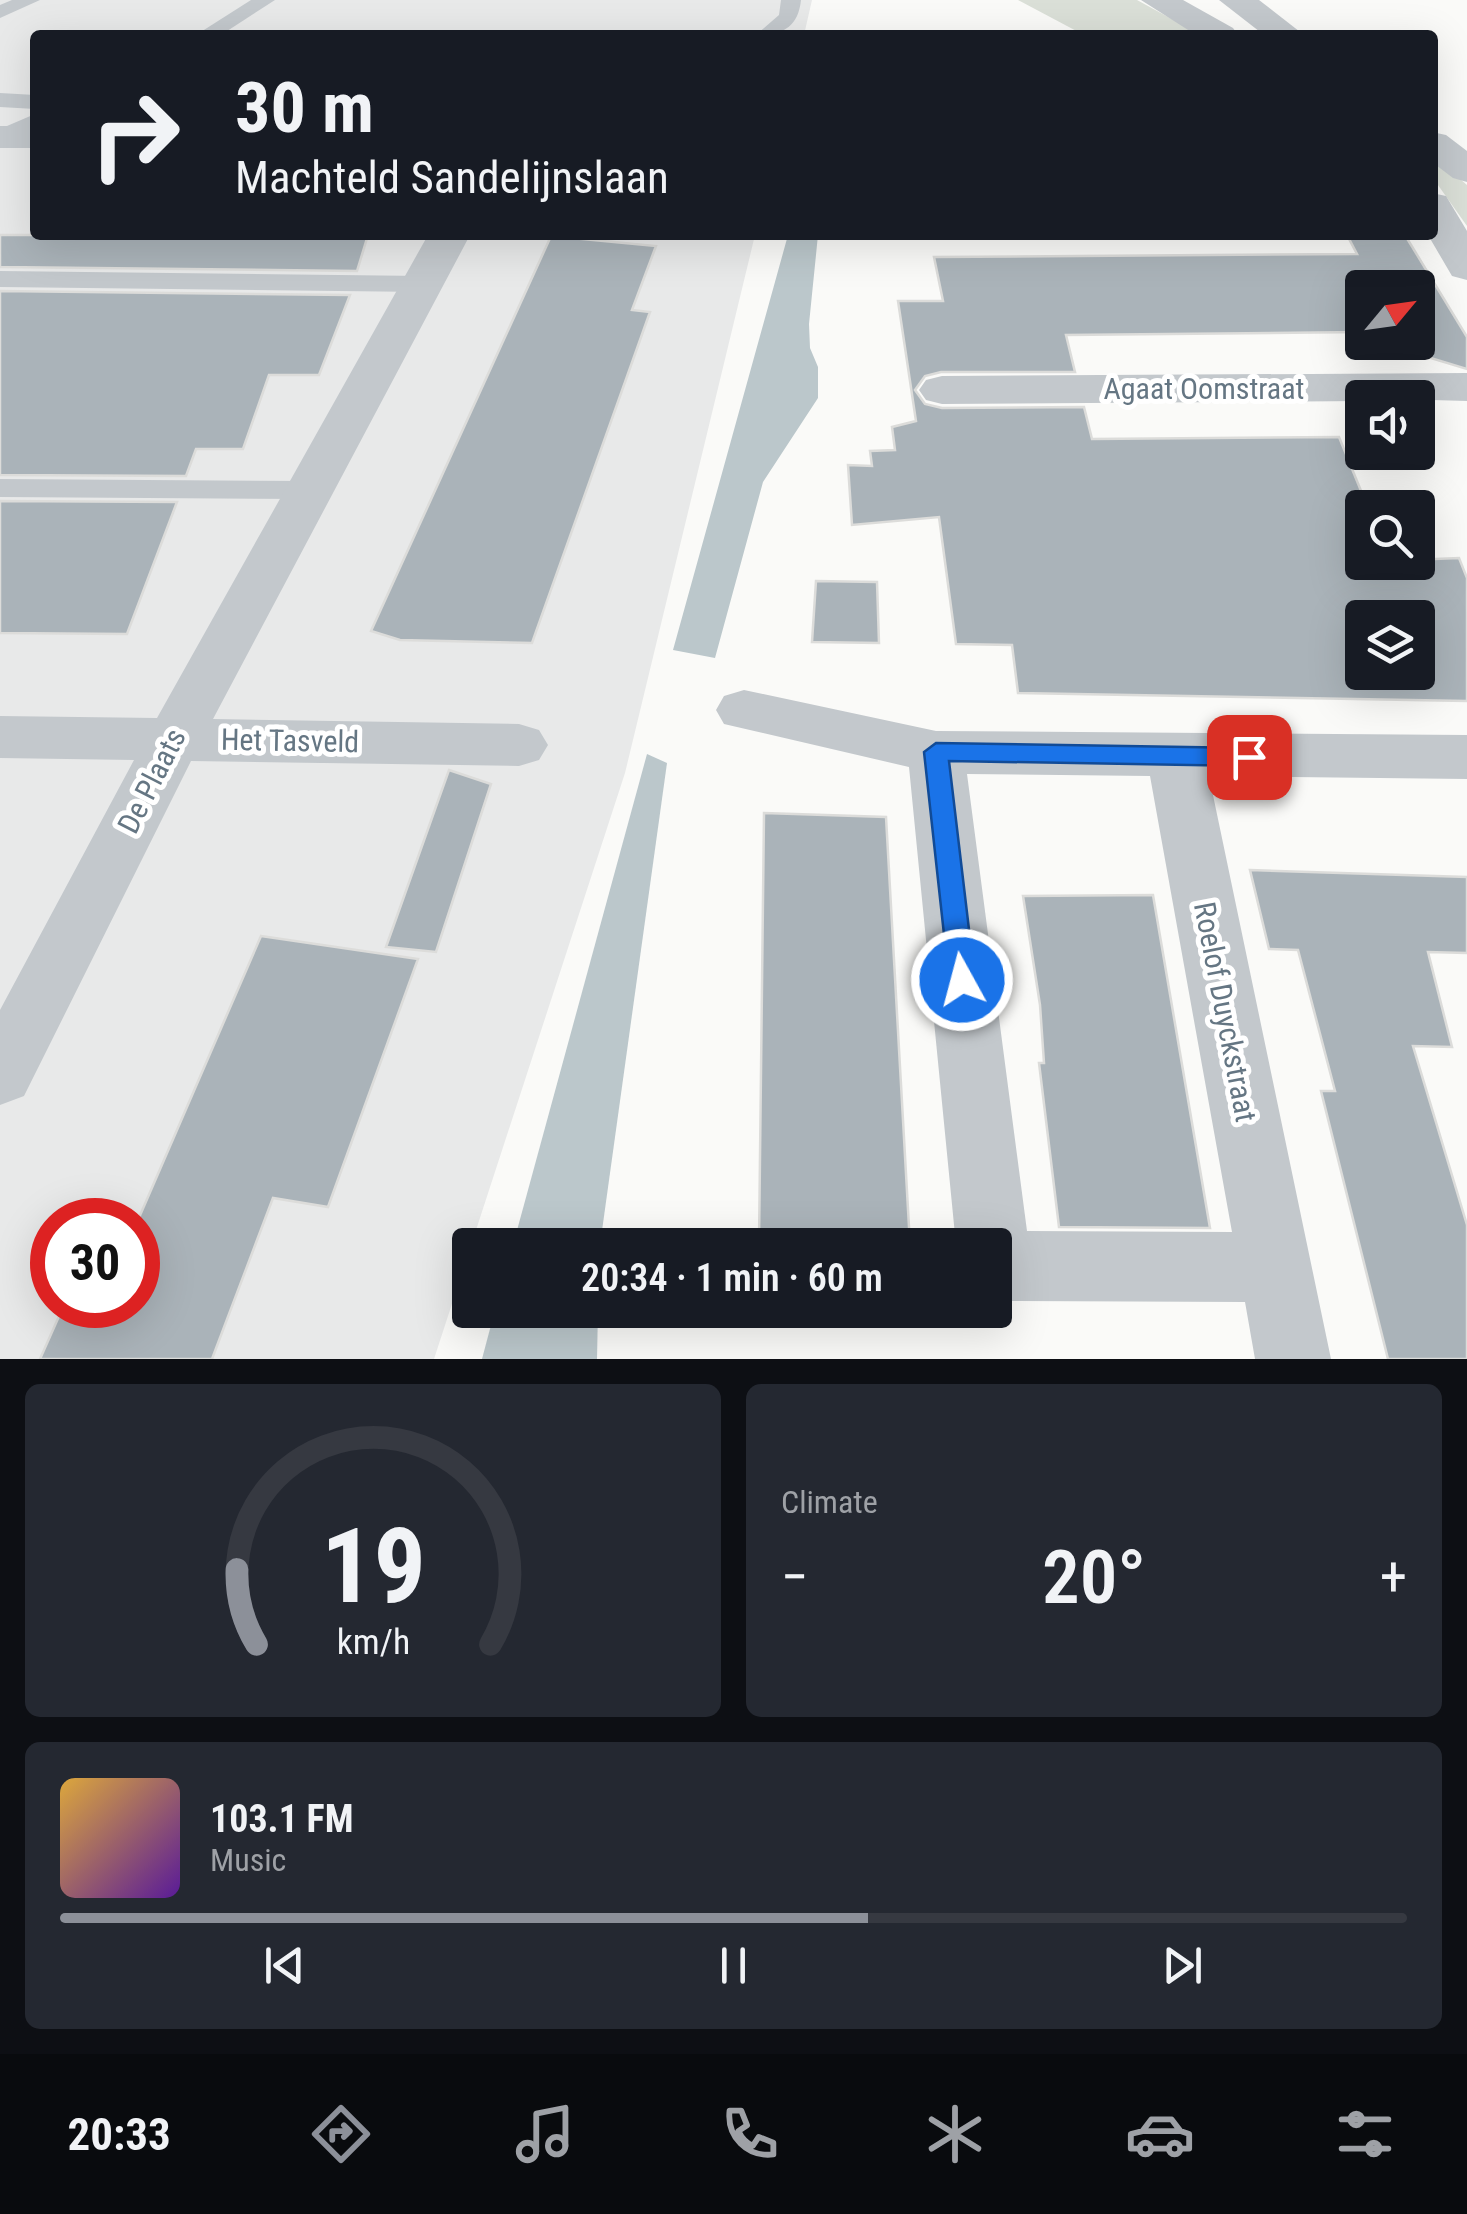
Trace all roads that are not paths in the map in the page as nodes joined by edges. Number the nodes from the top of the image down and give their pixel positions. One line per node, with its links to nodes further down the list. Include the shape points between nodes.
1 (30, 0): 6 (lane)
2 (266, 0): 7 (lane)
3 (791, 0): 8 (lane, via 789,17)
4 (1158, 0): 9 (street)
5 (1236, 0): 10 (street)
6 (0, 12)
7 (215, 30)
8 (772, 30)
9 (1213, 30)
10 (1280, 30)
11 (0, 100): 12 (lane)
12 (30, 102)
13 (30, 124): 15 (lane)
14 (1439, 126): 17 (street)
15 (0, 137): 16 (street)
16 (30, 137)
17 (1467, 170)
18 (1438, 216): 20 (street)
19 (446, 240): 22 (street, De Plaats)
20 (1467, 267)
21 (0, 279): 22 (lane)
22 (423, 284): 26 (street, De Plaats)
23 (1467, 387): 24 (street, Agaat Oomstraat)
24 (942, 390)
25 (0, 488): 26 (lane)
26 (309, 490): 29 (street, De Plaats)
27 (744, 710): 31 (street)
28 (0, 737): 29 (street, Het Tasveld)
29 (172, 740): 30 (street, Het Tasveld); 34 (street, De Plaats)
30 (519, 744)
31 (936, 752): 33 (street); 35 (street)
32 (1467, 757): 33 (street)
33 (1176, 758): 37 (street, Roelof Duyckstraat)
34 (0, 1075)
35 (990, 1228)
36 (1012, 1266): 37 (street)
37 (1273, 1267): 38 (street, Roelof Duyckstraat)
38 (1293, 1359)

